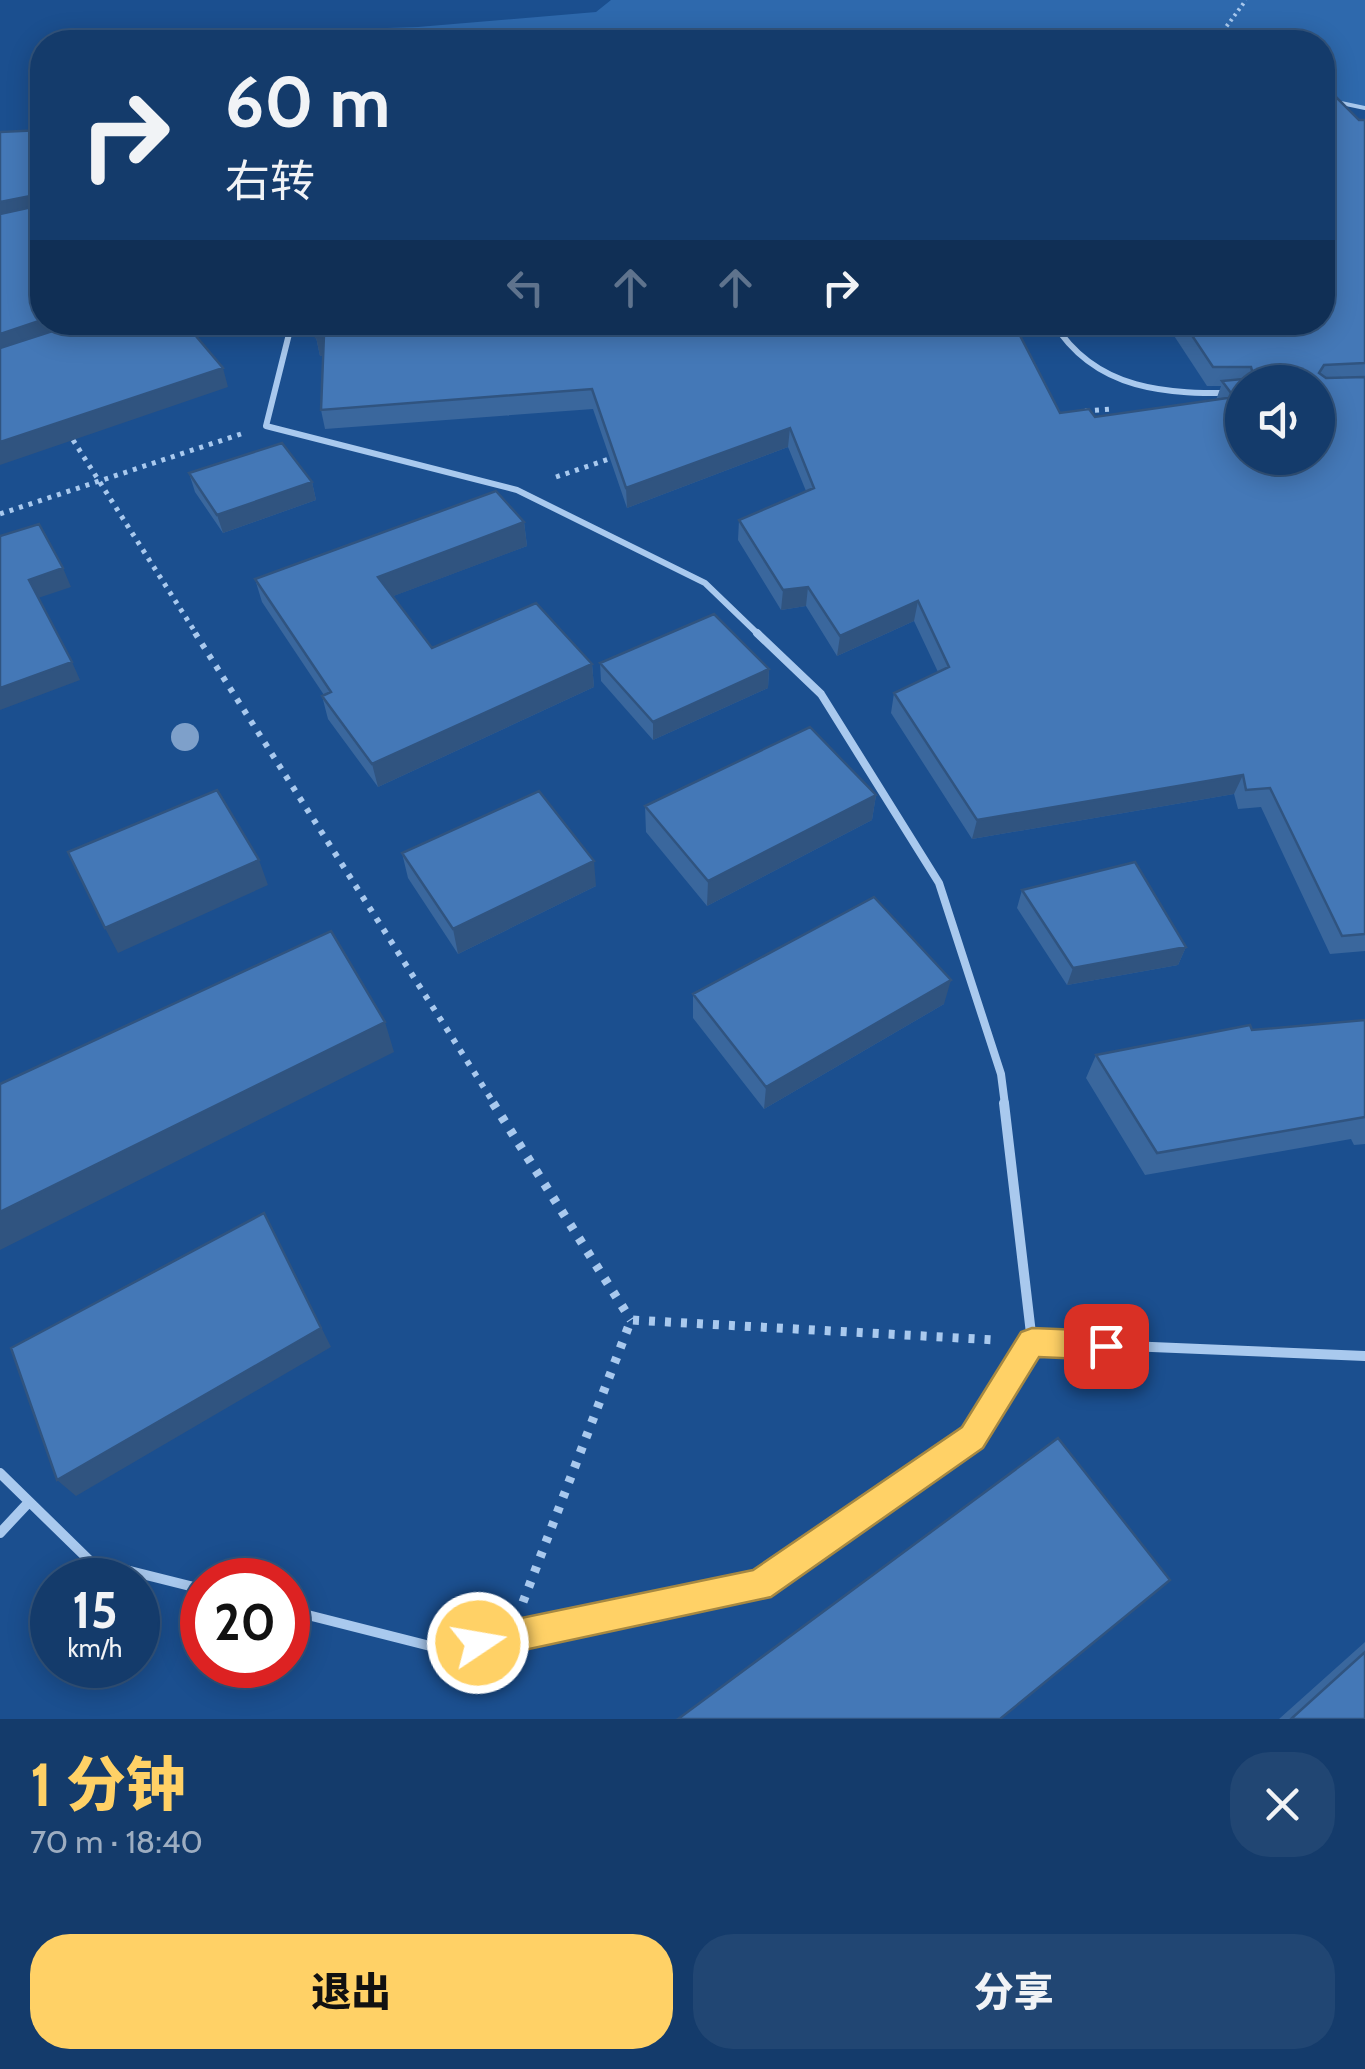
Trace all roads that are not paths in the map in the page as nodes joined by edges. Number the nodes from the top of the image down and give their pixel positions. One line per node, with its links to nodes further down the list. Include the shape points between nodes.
1 (1335, 102): 2 (lane)
2 (1365, 108)
3 (289, 335): 6 (lane, via 266,426 517,490 705,583 821,694 939,883 1001,1074)
4 (1060, 335): 5 (lane, via 1100,374 1181,395)
5 (1225, 394)
6 (1032, 1342): 7 (lane); 12 (lane, via 973,1438 760,1585 446,1650)
7 (1365, 1356)
8 (0, 1474): 9 (lane)
9 (29, 1502): 10 (lane); 11 (lane, via 90,1561)
10 (0, 1533)
11 (180, 1584)
12 (310, 1616)

